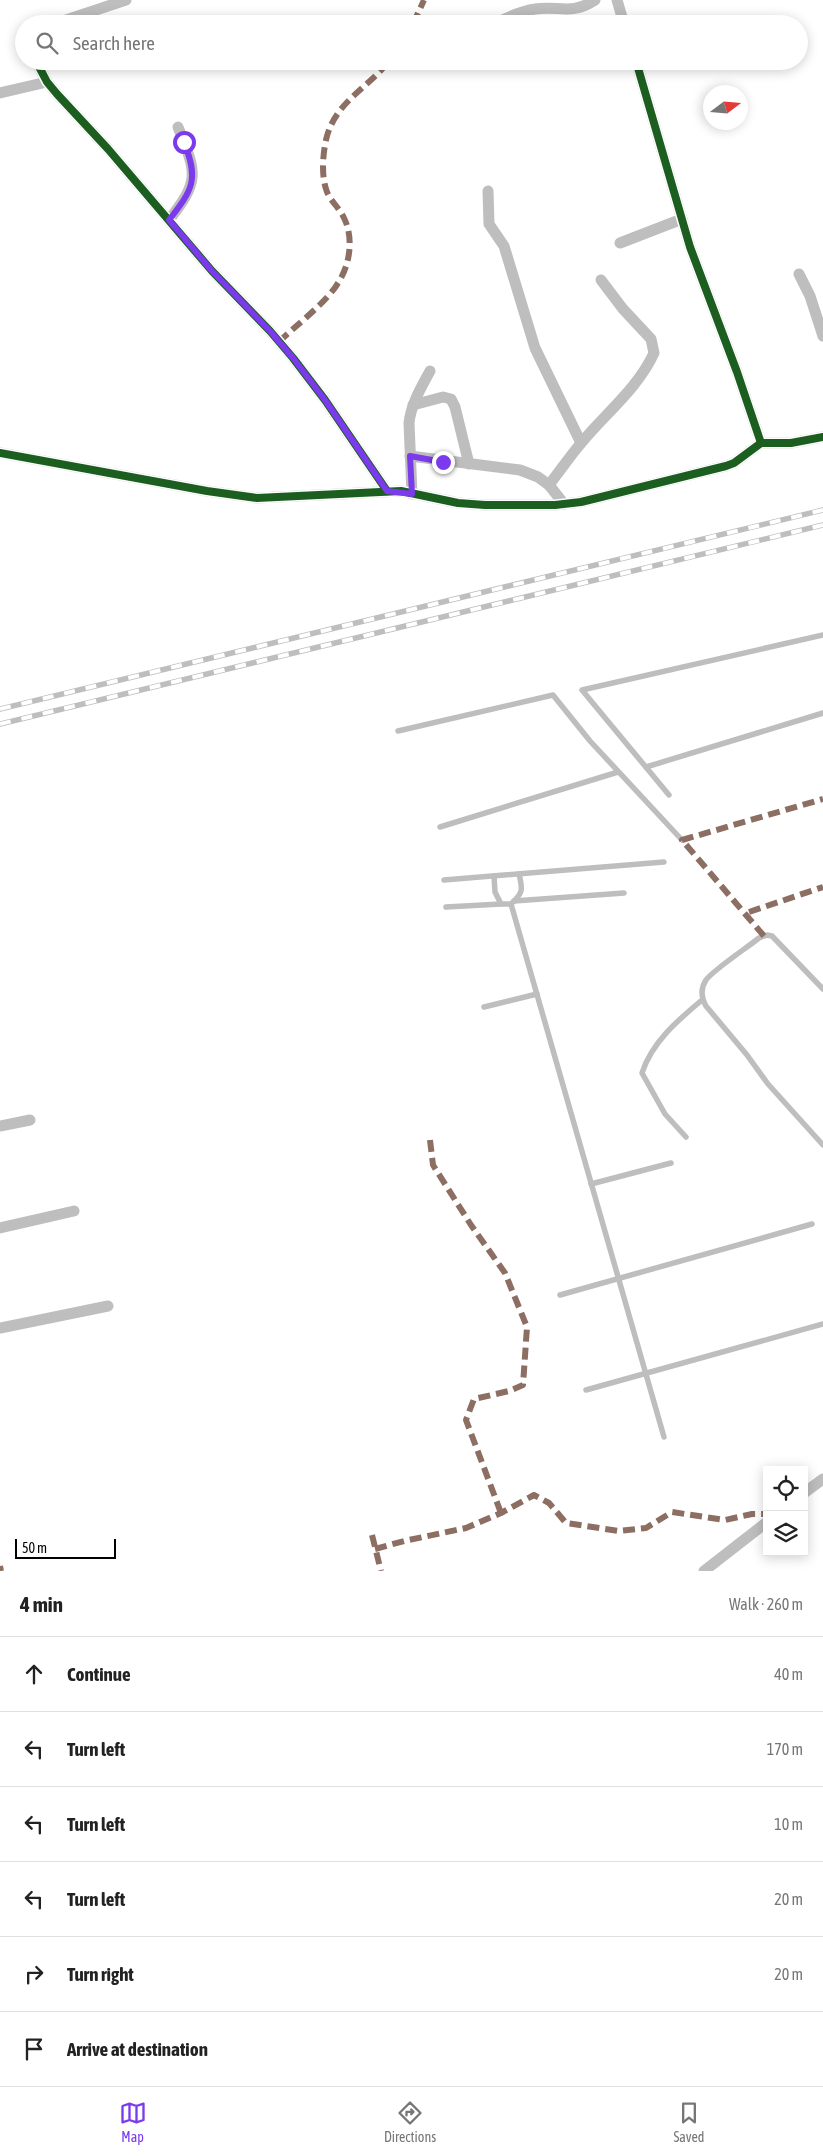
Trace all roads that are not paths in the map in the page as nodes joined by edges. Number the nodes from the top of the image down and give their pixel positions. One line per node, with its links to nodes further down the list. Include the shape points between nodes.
1 (126, 0): 4 (street)
2 (595, 0): 6 (street, via 566,10 533,9)
3 (617, 0): 7 (street)
4 (105, 4): 5 (street)
5 (77, 15)
6 (517, 15)
7 (621, 15)
8 (41, 70): 10 (street)
9 (639, 70): 14 (street)
10 (47, 82): 11 (street); 15 (street)
11 (0, 93)
12 (178, 127): 15 (street, via 193,174 187,197)
13 (488, 191): 23 (street, via 489,224 504,246 535,348)
14 (682, 219): 16 (street); 24 (street)
15 (169, 220): 29 (street, via 293,358)
16 (620, 243)
17 (799, 274): 19 (street)
18 (601, 280): 23 (street, via 650,339 654,353 649,364 608,415)
19 (823, 336)
20 (430, 371): 21 (street)
21 (413, 405): 26 (street, via 409,424); 27 (street, via 443,397 451,400)
22 (823, 437): 24 (street, via 791,443)
23 (581, 442): 28 (street)
24 (761, 443): 31 (street, via 726,466)
25 (0, 453): 29 (street, via 257,498)
26 (410, 456): 27 (street); 30 (street)
27 (468, 464): 28 (street, via 520,470)
28 (549, 485): 31 (street)
29 (387, 491): 30 (street)
30 (412, 494): 31 (street, via 484,505)
31 (564, 504)
32 (823, 635): 35 (lane, via 582,690)
33 (823, 713): 35 (lane)
34 (398, 731): 36 (lane, via 553,695)
35 (646, 767): 37 (lane)
36 (618, 772): 38 (lane); 39 (lane)
37 (669, 795)
38 (440, 827)
39 (682, 840)
40 (664, 862): 41 (lane)
41 (519, 874): 42 (lane); 45 (lane, via 521,896)
42 (494, 876): 43 (lane); 46 (lane, via 495,892)
43 (444, 880)
44 (624, 893): 45 (lane)
45 (513, 903): 46 (lane); 49 (lane)
46 (501, 904): 47 (lane)
47 (446, 907)
48 (823, 989): 50 (lane, via 772,936 767,935 706,979)
49 (537, 994): 51 (lane); 57 (lane)
50 (702, 1000): 54 (lane, via 666,1032 647,1059 642,1073 665,1114); 55 (lane, via 768,1084)
51 (484, 1007)
52 (30, 1120): 53 (street)
53 (0, 1126)
54 (686, 1137)
55 (823, 1144)
56 (671, 1163): 57 (lane)
57 (591, 1184): 61 (lane)
58 (74, 1211): 60 (street)
59 (812, 1224): 61 (lane)
60 (0, 1228)
61 (619, 1279): 62 (lane); 66 (lane)
62 (560, 1294)
63 (108, 1306): 65 (street)
64 (823, 1324): 66 (lane)
65 (0, 1328)
66 (646, 1374): 67 (lane); 68 (lane)
67 (586, 1390)
68 (664, 1437)
69 (823, 1479): 70 (street)
70 (808, 1490)
71 (763, 1525): 72 (street)
72 (704, 1571)

